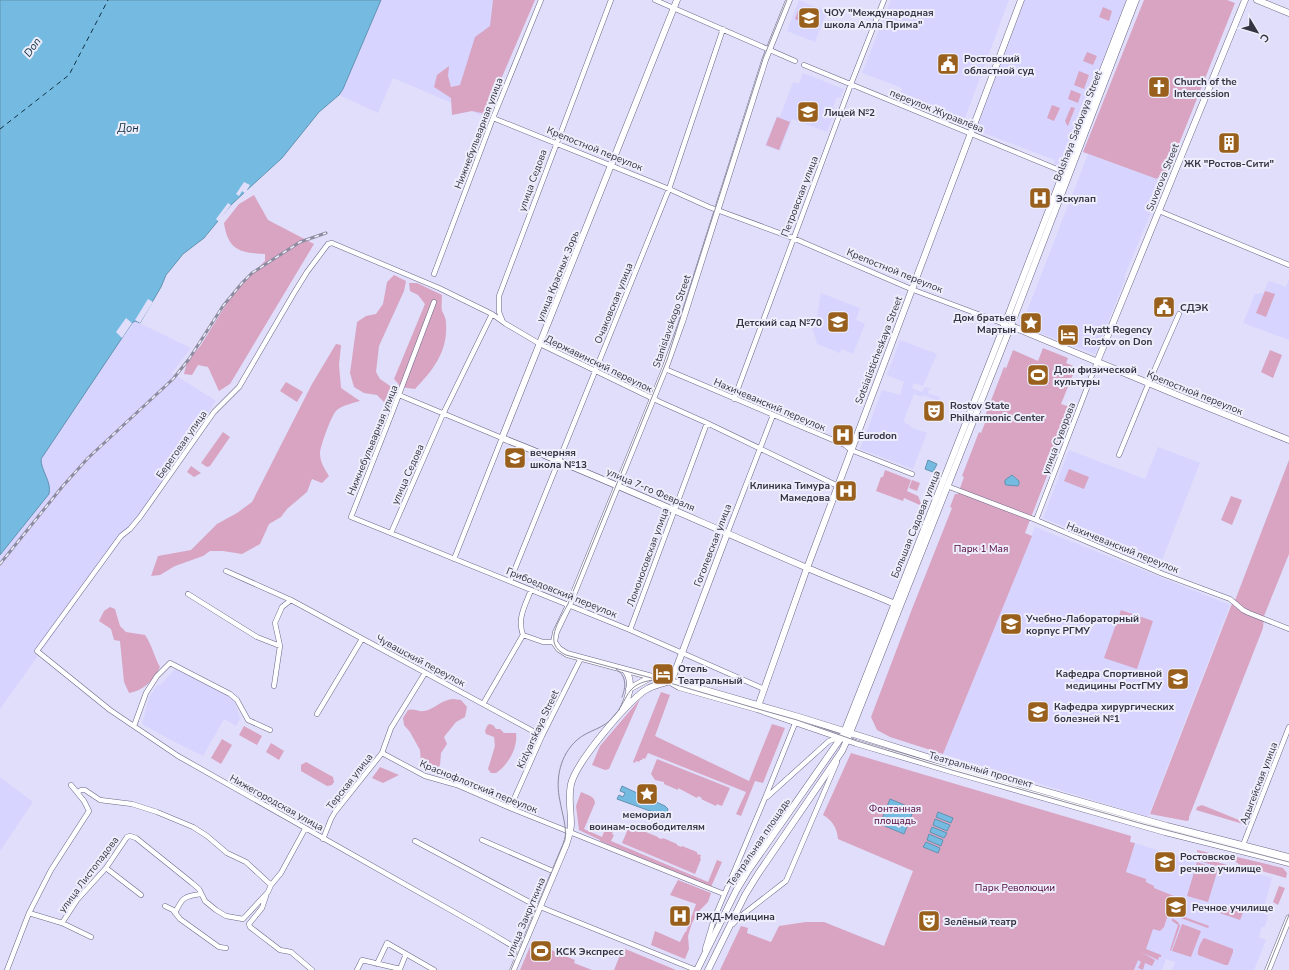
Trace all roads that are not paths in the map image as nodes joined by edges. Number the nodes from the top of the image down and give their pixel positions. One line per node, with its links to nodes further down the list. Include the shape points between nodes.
1 (541, 0): 19 (street, Нижнебульварная улица)
2 (611, 0): 21 (street, улица Седова)
3 (656, 0): 12 (street)
4 (677, 0): 12 (main road, улица Красных Зорь)
5 (789, 0): 15 (main road, Stanislavskogo Street)
6 (884, 0): 18 (street, Петровская улица)
7 (1021, 0): 20 (main road, Sotsialisticheskaya Street)
8 (1130, 0): 23 (main road, Bolshaya Sadovaya Street)
9 (1136, 0): 36 (main road, Bolshaya Sadovaya Street)
10 (1245, 0): 26 (main road, Suvorova Street)
11 (1257, 0): 13 (main road)
12 (674, 8): 14 (street); 22 (main road, улица Красных Зорь)
13 (1289, 13)
14 (723, 29): 15 (street); 24 (street, Очаковская улица)
15 (769, 50): 16 (street); 25 (main road, Stanislavskogo Street)
16 (795, 61)
17 (804, 65): 18 (street, переулок Журавлёва)
18 (851, 84): 20 (street, переулок Журавлёва); 27 (street, Петровская улица)
19 (494, 118): 21 (street, Крепостной переулок); 30 (street, Нижнебульварная улица)
20 (970, 133): 23 (street, переулок Журавлёва); 31 (main road, Sotsialisticheskaya Street)
21 (556, 143): 22 (street, Крепостной переулок); 35 (street, улица Седова, via 499,296 499,312)
22 (612, 165): 24 (street, Крепостной переулок); 37 (main road, улица Красных Зорь)
23 (1064, 172): 36 (main road, Bolshaya Sadovaya Street)
24 (669, 189): 25 (street, Крепостной переулок); 40 (street, Очаковская улица)
25 (718, 210): 27 (street, Крепостной переулок); 39 (main road, Stanislavskogo Street)
26 (1159, 211): 29 (street); 38 (main road, Suvorova Street)
27 (793, 238): 31 (street, Крепостной переулок); 44 (street, Петровская улица)
28 (332, 243): 33 (street, Державинский переулок, via 439,288); 78 (street, Береговая улица, via 328,244 307,272 239,387 214,412 140,518 121,536)
29 (1289, 264)
30 (434, 274)
31 (911, 289): 36 (street, Крепостной переулок); 51 (main road, Sotsialisticheskaya Street)
32 (434, 302): 42 (street, Нижнебульварная улица)
33 (492, 314): 35 (street, Державинский переулок); 45 (street, улица Седова)
34 (1179, 314): 41 (street)
35 (503, 322): 37 (street, Державинский переулок)
36 (1008, 325): 38 (main road, Крепостной переулок); 57 (main road, Большая Садовая улица); 70 (main road, Большая Садовая улица)
37 (540, 344): 40 (street, Державинский переулок); 48 (main road, улица Красных Зорь)
38 (1097, 362): 41 (main road, Крепостной переулок); 60 (street, улица Суворова)
39 (665, 369): 43 (main road, Stanislavskogo Street); 44 (street, Нахичеванский переулок)
40 (595, 372): 43 (street, Державинский переулок); 53 (street, Очаковская улица)
41 (1148, 384): 49 (main road, Крепостной переулок); 52 (street)
42 (399, 395): 45 (street, улица 7-го Февраля); 59 (street, Нижнебульварная улица)
43 (653, 399): 47 (street, Державинский переулок); 55 (main road, Stanislavskogo Street)
44 (734, 399): 46 (street, Нахичеванский переулок)
45 (443, 414): 48 (street, улица 7-го Февраля); 61 (street, улица Седова)
46 (773, 415): 50 (street, Гоголевская улица); 51 (street, Нахичеванский переулок, via 845,445)
47 (707, 423): 50 (street, Державинский переулок); 58 (street, Ломоносовская улица)
48 (502, 438): 53 (main road, улица 7-го Февраля); 63 (street, улица Красных Зорь)
49 (1289, 440)
50 (760, 449): 56 (street, Державинский переулок); 62 (street, Гоголевская улица)
51 (851, 450): 54 (street, Нахичеванский переулок); 56 (main road, Sotsialisticheskaya Street)
52 (1119, 455)
53 (559, 461): 55 (main road, улица 7-го Февраля); 66 (street, Очаковская улица)
54 (912, 474)
55 (618, 486): 58 (main road, улица 7-го Февраля); 71 (main road, Stanislavskogo Street)
56 (838, 486): 64 (main road, Sotsialisticheskaya Street)
57 (947, 486): 60 (street, Нахичеванский переулок); 97 (main road, Большая Садовая улица)
58 (674, 509): 62 (main road, улица 7-го Февраля); 73 (street, Ломоносовская улица)
59 (350, 517): 61 (street, Грибоедовский переулок)
60 (1036, 520): 72 (street, Нахичеванский переулок, via 1230,599 1243,610)
61 (391, 533): 63 (street, Грибоедовский переулок)
62 (727, 534): 64 (main road, улица 7-го Февраля); 79 (main road, Гоголевская улица)
63 (454, 559): 66 (street, Грибоедовский переулок)
64 (807, 568): 70 (main road, улица 7-го Февраля); 87 (main road, Sotsialisticheskaya Street)
65 (226, 571): 69 (street, Чувашский переулок)
66 (510, 581): 67 (street, Грибоедовский переулок)
67 (531, 590): 71 (street, Грибоедовский переулок); 74 (street, via 520,619)
68 (188, 594): 77 (street, via 257,637)
69 (292, 600): 75 (street, Чувашский переулок); 77 (street, via 282,607 275,623)
70 (895, 604): 97 (main road, Большая Садовая улица)
71 (569, 605): 73 (street, Грибоедовский переулок); 76 (main road, Stanislavskogo Street)
72 (1289, 629)
73 (630, 630): 79 (street, Грибоедовский переулок)
74 (523, 635): 76 (street, via 543,642); 88 (street)
75 (362, 639): 82 (street, Чувашский переулок); 90 (street)
76 (554, 642): 80 (main road, Театральный проспект, via 563,652)
77 (280, 646): 85 (street)
78 (37, 651): 93 (street, Нижегородская улица, via 110,710)
79 (682, 653): 84 (main road, Гоголевская улица); 87 (street, Грибоедовский переулок)
80 (581, 658): 81 (main road, Театральный проспект); 96 (street, Kizlyarskaya Street)
81 (625, 670): 83 (main road, Театральный проспект); 86 (main road, улица Закруткина, via 629,678)
82 (425, 673): 88 (street, Чувашский переулок); 99 (street, Терская улица, via 391,728)
83 (651, 677): 84 (main road, Театральный проспект); 86 (main road)
84 (671, 682): 89 (main road, Театральный проспект, via 679,687); 91 (main road, улица Закруткина, via 645,690)
85 (274, 686)
86 (629, 689): 91 (main road, улица Закруткина)
87 (764, 689): 89 (main road, Sotsialisticheskaya Street)
88 (483, 704): 96 (street, Чувашский переулок)
89 (758, 707): 92 (main road, Театральный проспект); 97 (main road, Театральный проспект)
90 (317, 714)
91 (620, 715): 105 (main road, улица Закруткина, via 586,755 575,774 569,802)
92 (796, 721): 97 (main road, Театральный проспект); 102 (street, Театральная площадь)
93 (134, 726): 95 (street, via 146,693 157,676 170,663 230,694 237,700 248,720); 104 (street, Нижегородская улица, via 178,756)
94 (1289, 727): 109 (street, Адыгейская улица)
95 (270, 730)
96 (542, 736): 103 (street, Kizlyarskaya Street)
97 (846, 736): 98 (main road, Театральная площадь); 102 (street, Театральная площадь, via 829,741); 109 (main road, Театральный проспект, via 1144,820); 111 (main road, Театральный проспект, via 951,771 1165,832); 130 (main road, Театральная площадь, via 748,871)
98 (842, 751): 125 (main road, Театральная площадь, via 758,874); 125 (street, Театральная площадь, via 786,881 737,919)
99 (382, 753): 103 (street, Краснофлотский переулок, via 425,776 457,785); 106 (street, Терская улица, via 335,812)
100 (71, 785): 101 (street)
101 (78, 792): 114 (street, via 85,790 100,800 132,804 199,830 227,853 246,862); 121 (street, via 89,810 51,870)
102 (765, 798): 117 (street, Театральная площадь)
103 (510, 808): 105 (street, Краснофлотский переулок)
104 (305, 829): 106 (street, Нижегородская улица); 114 (street, via 281,873)
105 (570, 832): 113 (main road, улица Закруткина); 117 (street, Краснофлотский переулок)
106 (323, 839): 128 (street, Нижегородская улица)
107 (482, 840): 113 (street, улица Закруткина)
108 (415, 841): 120 (street)
109 (1243, 845): 110 (main road, Театральный проспект)
110 (1289, 857)
111 (1289, 863)
112 (106, 868): 116 (street, улица Листопадова, via 130,836 136,838 192,883); 118 (street); 124 (street, улица Листопадова, via 77,900)
113 (555, 872): 120 (main road, улица Закруткина)
114 (271, 885): 115 (street)
115 (268, 892): 116 (street, via 243,919 226,916 205,901); 133 (street, via 262,908 249,924 250,927 280,950 291,952)
116 (201, 894): 122 (street, via 188,896 179,904)
117 (724, 894): 130 (street, Театральная площадь)
118 (141, 895)
119 (165, 906): 122 (street)
120 (540, 906): 128 (main road, улица Закруткина); 137 (street)
121 (30, 913): 124 (street); 132 (street)
122 (175, 913): 127 (street, via 219,947)
123 (1289, 918): 139 (main road)
124 (62, 922): 126 (street)
125 (728, 930): 138 (main road)
126 (91, 937)
127 (226, 948)
128 (521, 951): 136 (main road, улица Закруткина)
129 (406, 954): 131 (street, via 400,969); 131 (street, via 387,943); 135 (street)
130 (702, 958): 137 (main road)
131 (377, 964): 134 (street, via 362,960)
132 (8, 970)
133 (312, 970)
134 (358, 970)
135 (434, 970)
136 (513, 970)
137 (696, 970)
138 (708, 970)
139 (1268, 970)

